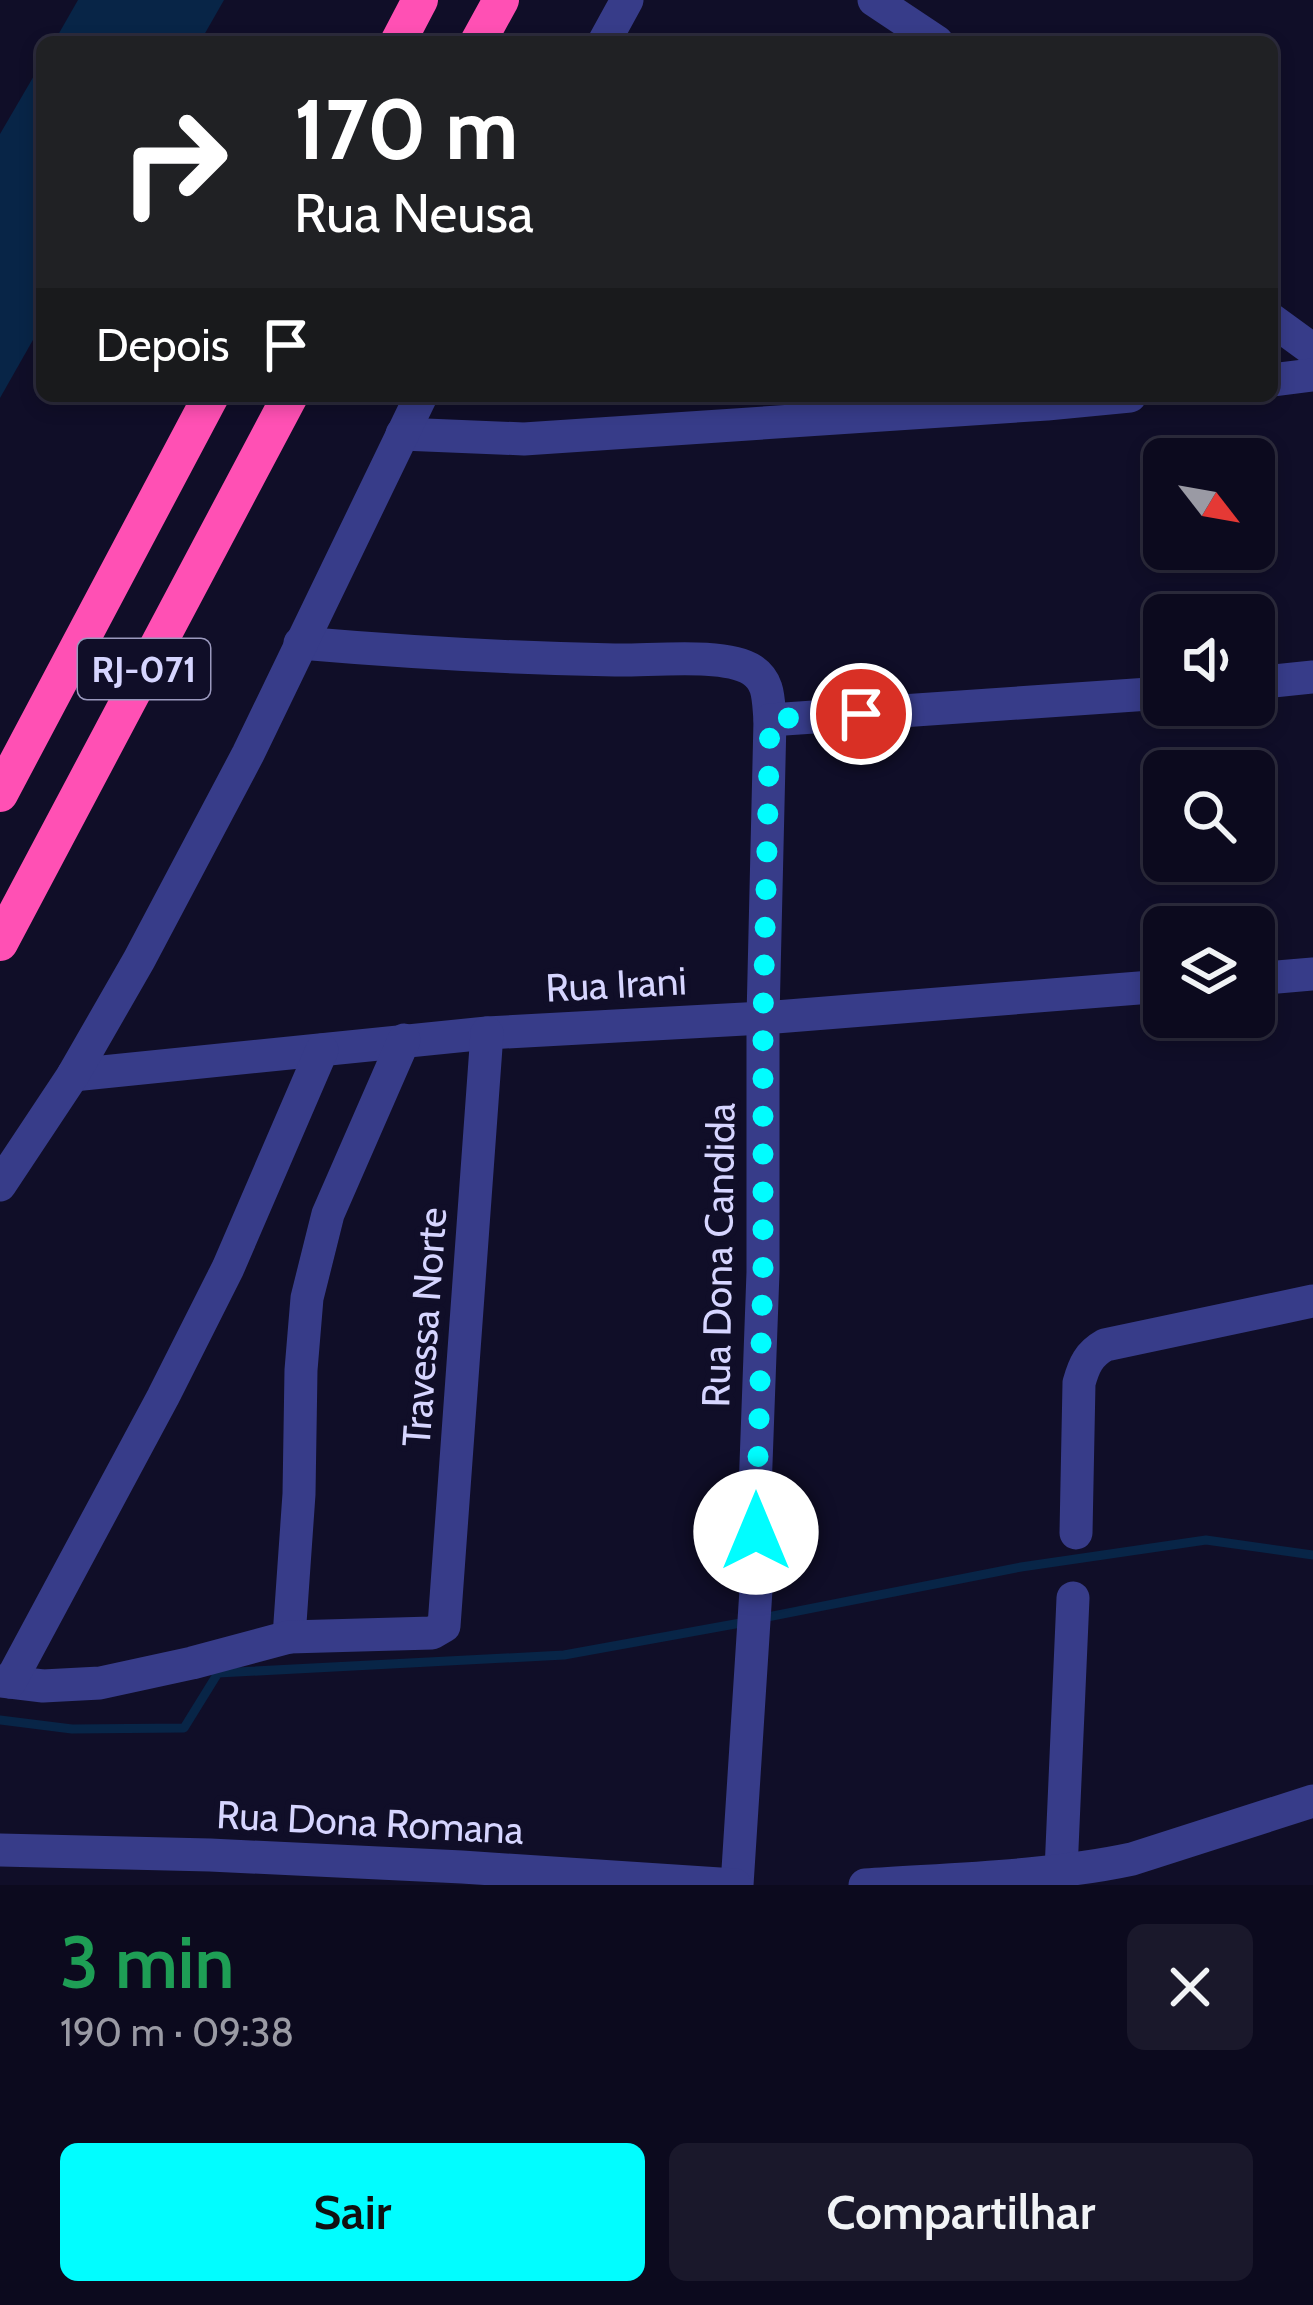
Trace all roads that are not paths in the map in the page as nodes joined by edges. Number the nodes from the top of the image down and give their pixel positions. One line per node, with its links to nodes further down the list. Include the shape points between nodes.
1 (421, 0): 5 (highway)
2 (501, 0): 6 (highway)
3 (627, 0): 7 (street)
4 (874, 0): 8 (street)
5 (401, 36)
6 (481, 36)
7 (607, 36)
8 (928, 36)
9 (1278, 324): 10 (street)
10 (1313, 350)
11 (1313, 375): 12 (street)
12 (1278, 379)
13 (208, 402): 23 (highway, RJ-071)
14 (287, 402): 24 (highway, RJ-071)
15 (418, 402): 17 (street)
16 (1068, 402): 17 (street, via 524,439)
17 (402, 434): 18 (street)
18 (300, 643): 22 (street, Rua Dona Candida, via 735,663 766,683); 32 (street)
19 (1313, 677): 20 (street)
20 (1275, 681)
21 (1143, 694): 22 (street)
22 (770, 719): 28 (street, Rua Dona Candida)
23 (0, 794)
24 (0, 943)
25 (1313, 974): 26 (street)
26 (1275, 977)
27 (1143, 988): 28 (street, Rua Irani)
28 (763, 1018): 29 (street, Rua Irani); 42 (street, Rua Dona Candida, via 757,1574)
29 (487, 1033): 30 (street, Rua Irani); 37 (street, Travessa Norte, via 444,1626 432,1633)
30 (404, 1040): 31 (street, Rua Irani); 37 (street, via 328,1214 307,1298)
31 (322, 1050): 32 (street, Rua Irani); 38 (street, via 228,1268)
32 (73, 1075): 33 (street)
33 (0, 1185)
34 (1313, 1301): 35 (street, via 1094,1351 1079,1383)
35 (1076, 1534)
36 (1073, 1598): 41 (street)
37 (290, 1637): 38 (street, via 100,1683)
38 (5, 1681)
39 (1313, 1801): 41 (street, via 1132,1858)
40 (0, 1850): 42 (street, Rua Dona Romana)
41 (1061, 1871): 43 (street)
42 (736, 1885)
43 (866, 1885)

